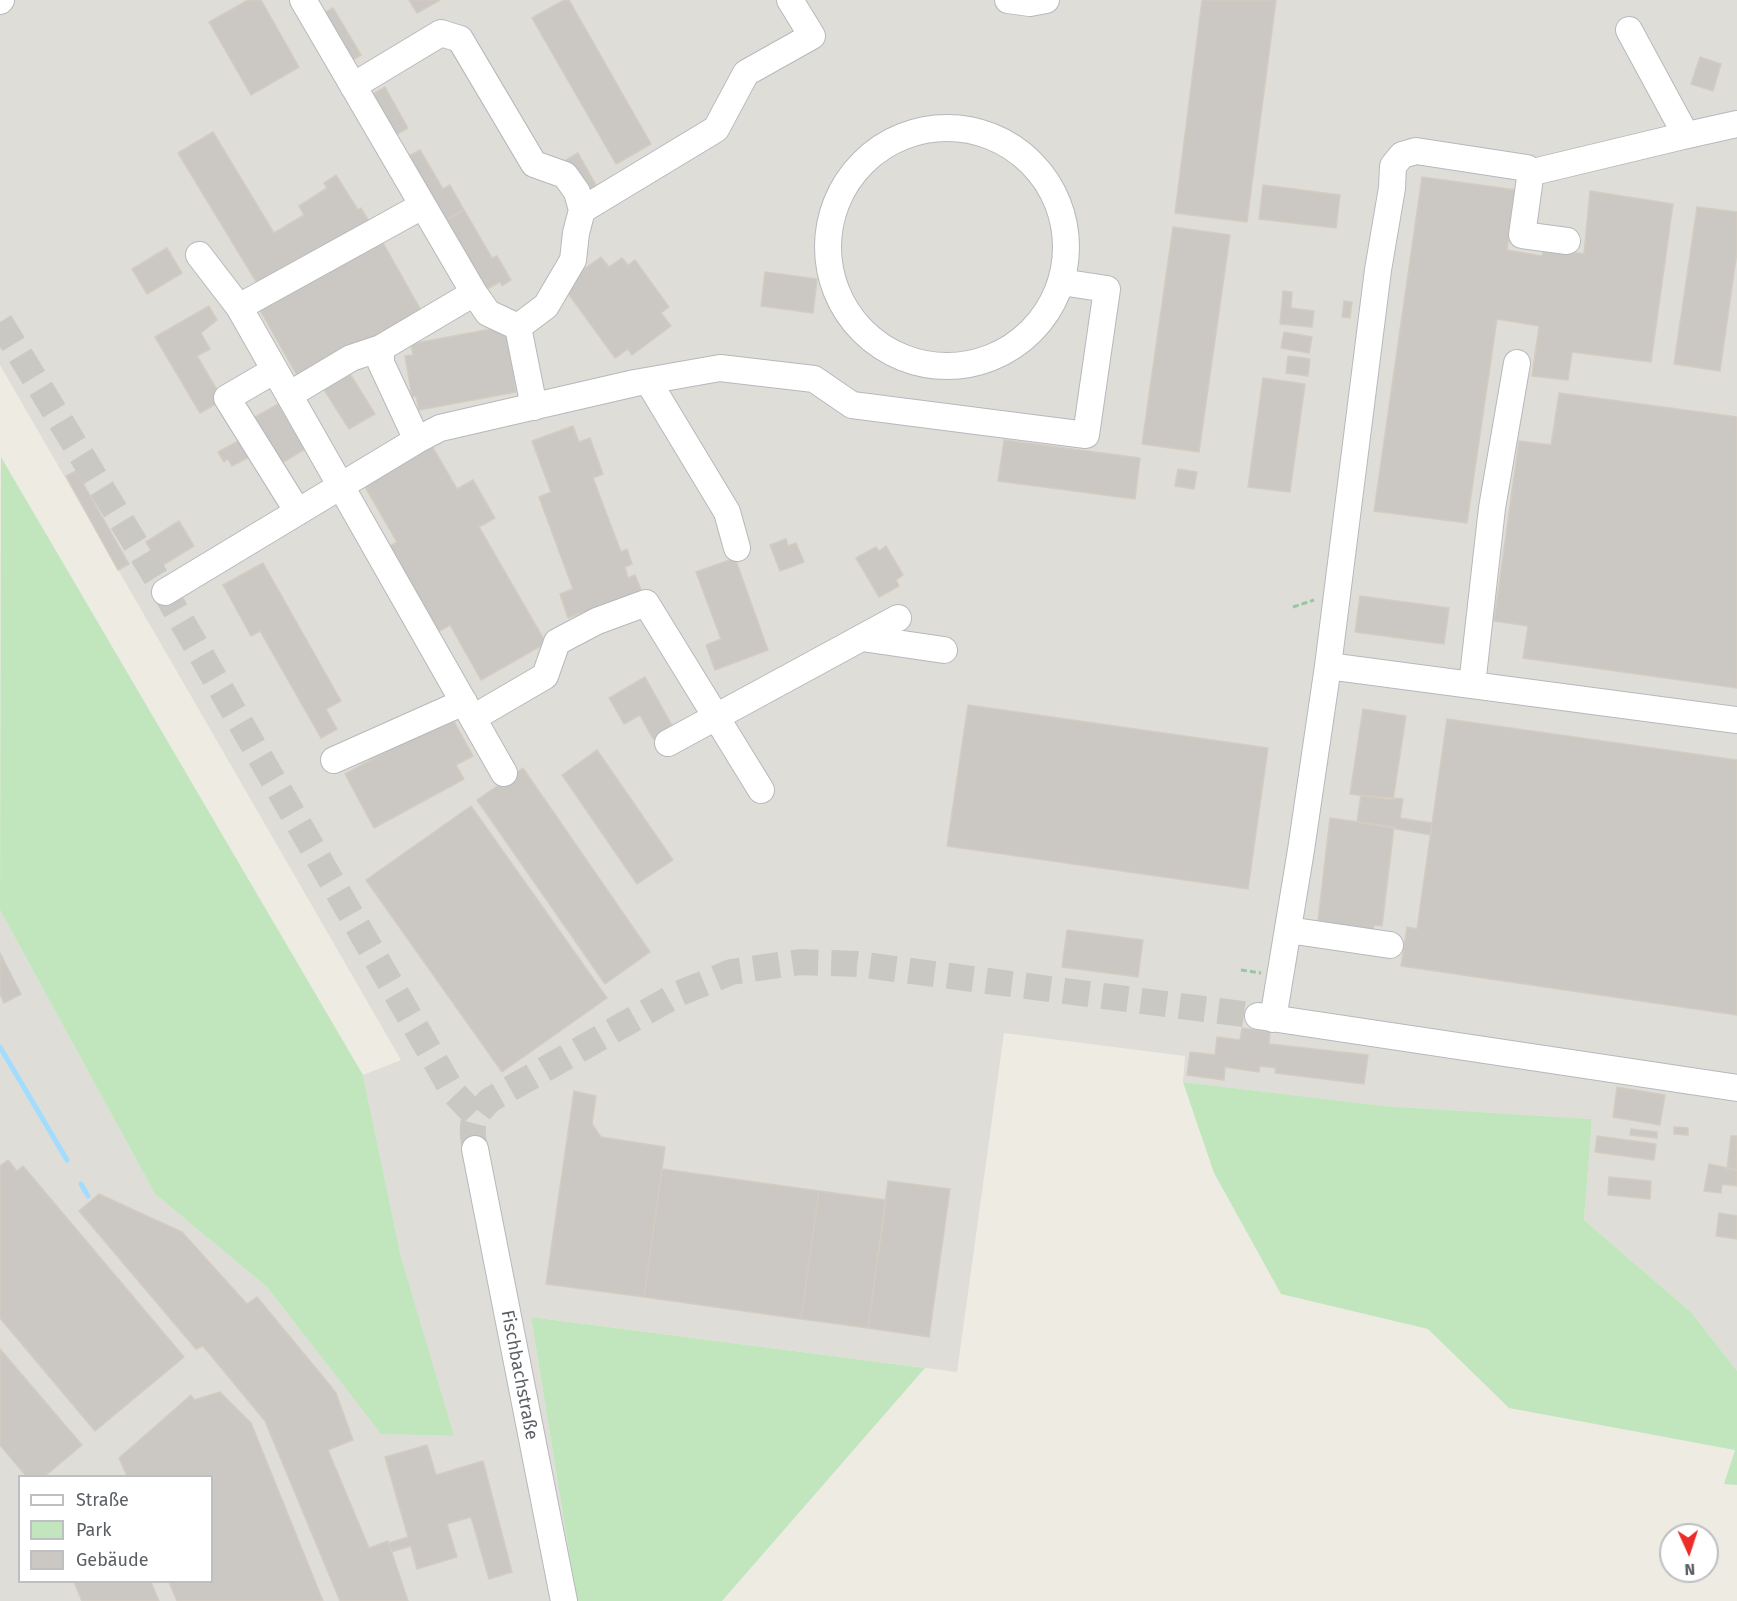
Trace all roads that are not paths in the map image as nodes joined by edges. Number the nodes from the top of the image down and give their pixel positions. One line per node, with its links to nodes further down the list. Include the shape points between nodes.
1 (303, 0): 6 (street)
2 (790, 0): 11 (street, via 812,36 746,73 716,129)
3 (1008, 0): 4 (street)
4 (1046, 0)
5 (1629, 30): 8 (street)
6 (353, 86): 10 (street); 11 (street, via 441,33 460,39 534,164 565,175 577,192)
7 (1737, 124): 8 (street)
8 (1683, 136): 9 (street)
9 (1529, 173): 12 (street, via 1522,235); 32 (street, via 1527,168 1416,151 1402,155 1393,166)
10 (422, 206): 15 (street); 16 (street)
11 (582, 210): 17 (street, via 573,260 546,306)
12 (1567, 241)
13 (199, 255): 16 (street)
14 (1061, 282): 14 (street, via 1066,247 1054,195 1034,165 990,136 955,128 903,136 859,166 832,212 828,265 839,299 866,334 903,358 956,366 999,354 1035,328); 21 (street, via 1107,289 1086,435 852,405 814,379 720,368)
15 (474, 293): 17 (street, via 488,313); 18 (street)
16 (239, 307): 20 (street)
17 (518, 327): 23 (street)
18 (381, 348): 22 (street, via 351,358); 24 (street, via 381,363)
19 (1518, 363): 33 (street, via 1492,508)
20 (274, 370): 22 (street); 26 (street, via 227,398)
21 (648, 381): 23 (street); 27 (street, via 727,512)
22 (289, 395): 25 (street)
23 (534, 407): 24 (street, via 440,428)
24 (417, 440): 25 (street)
25 (341, 487): 26 (street); 34 (street)
26 (298, 512): 28 (street)
27 (737, 548)
28 (165, 592)
29 (898, 618): 30 (street)
30 (862, 638): 31 (street); 35 (street)
31 (944, 650)
32 (1328, 666): 33 (street); 41 (street)
33 (1472, 685): 36 (street)
34 (468, 710): 35 (street, via 545,676 557,642 597,621 646,603); 38 (street); 39 (street)
35 (716, 717): 37 (street); 40 (street)
36 (1737, 720)
37 (668, 743)
38 (334, 760)
39 (504, 773)
40 (761, 790)
41 (1288, 930): 42 (street); 43 (street, via 1265,1018)
42 (1390, 945)
43 (1737, 1088)
44 (475, 1149): 45 (street, Fischbachstraße)
45 (564, 1601)

